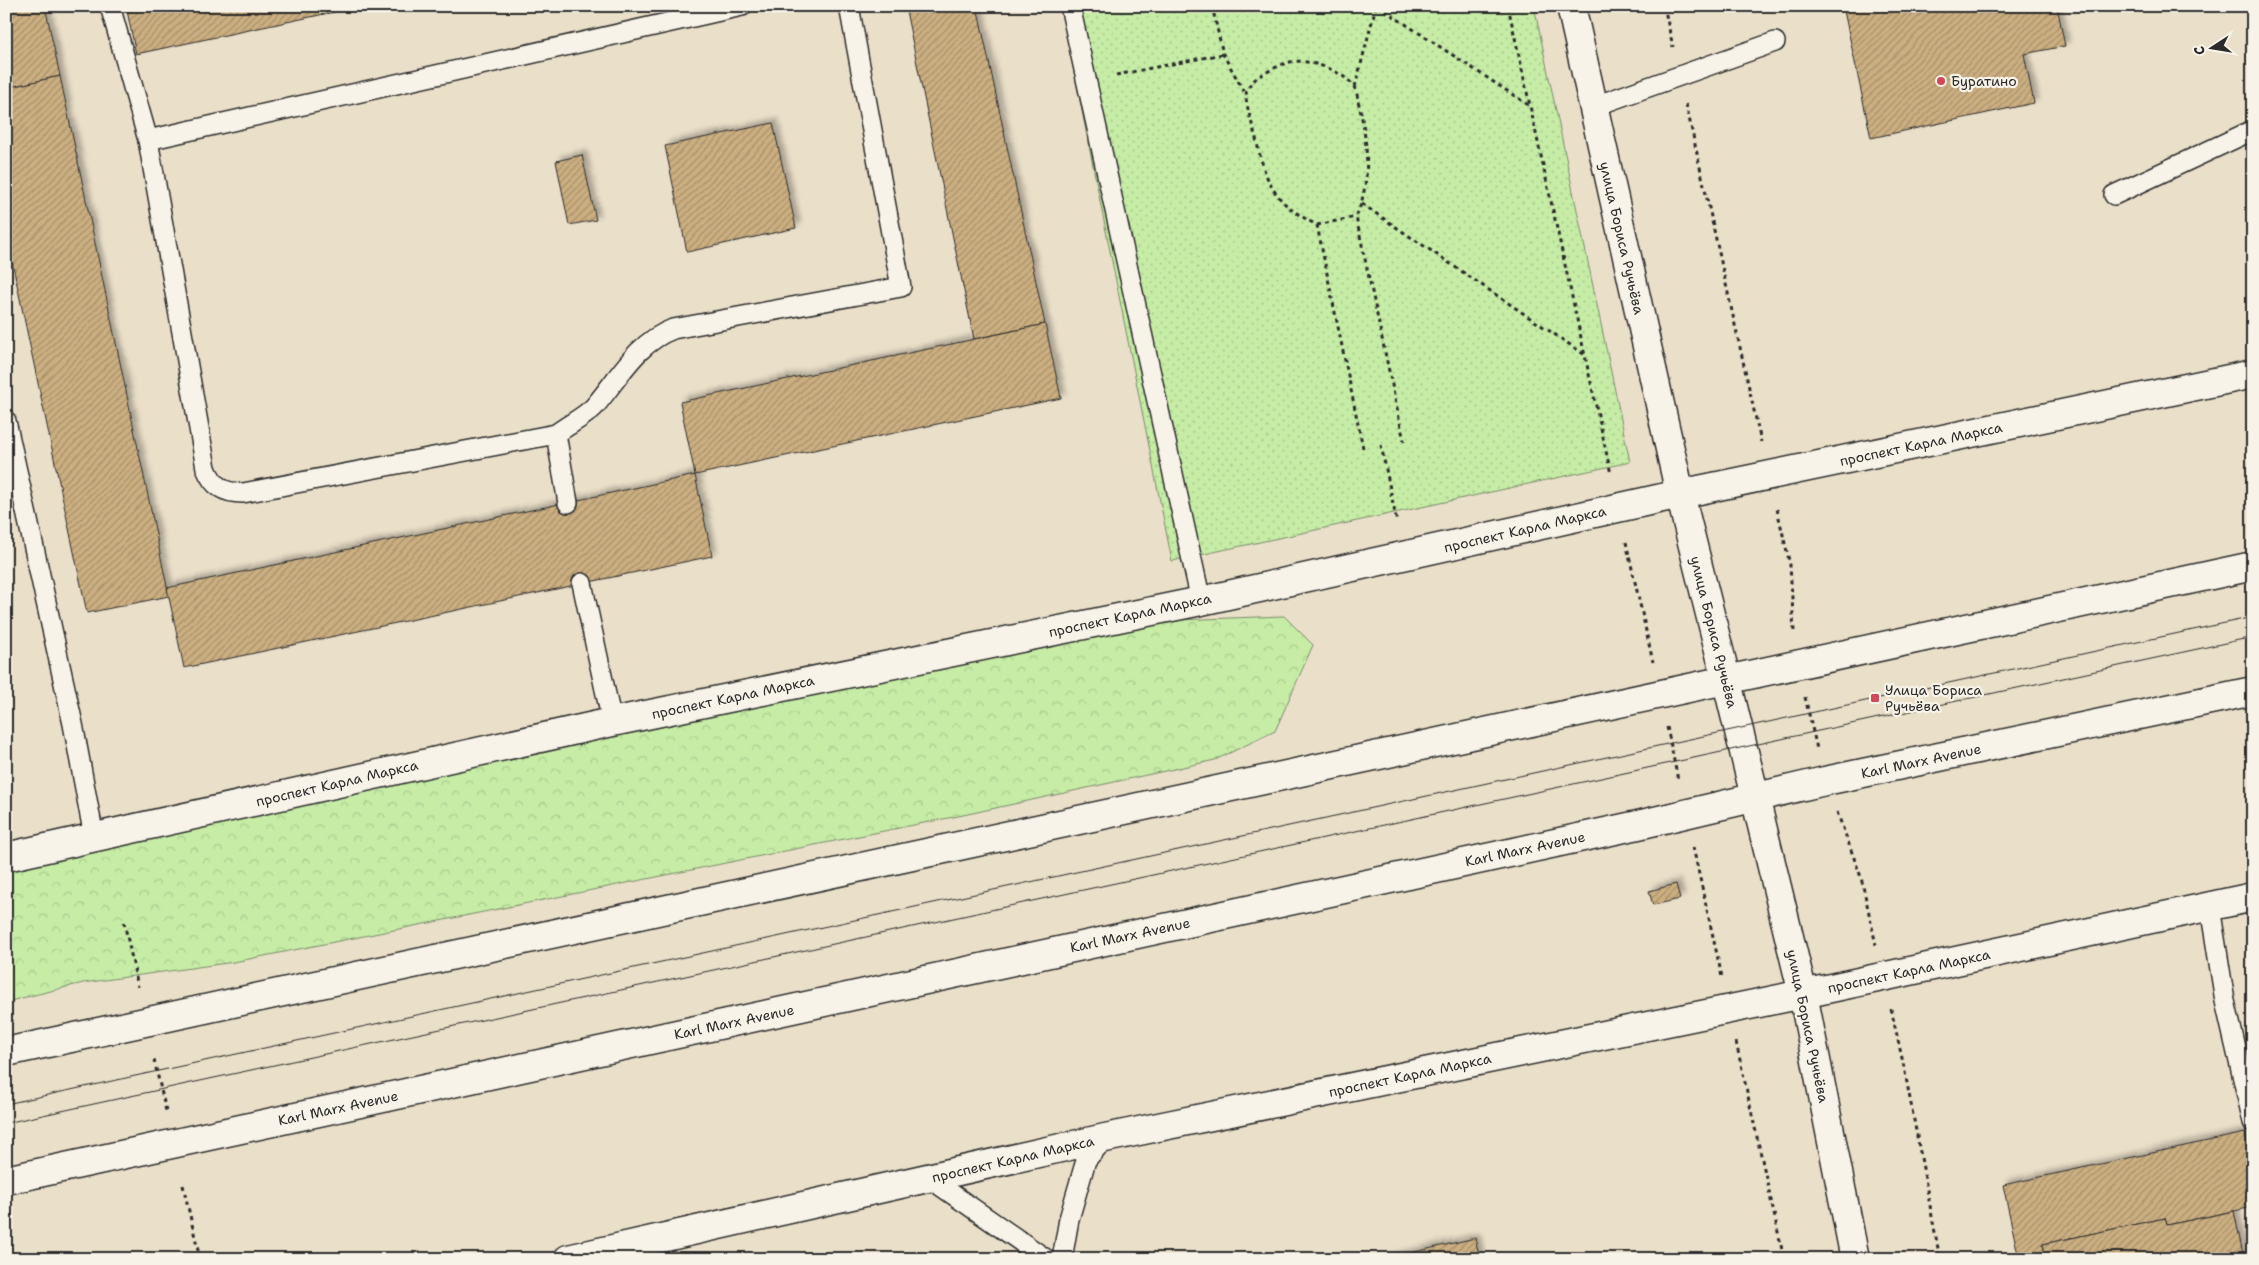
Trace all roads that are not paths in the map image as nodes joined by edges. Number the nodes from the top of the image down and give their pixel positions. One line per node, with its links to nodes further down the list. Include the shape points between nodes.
1 (110, 6): 9 (lane)
2 (742, 6): 9 (lane)
3 (849, 6): 13 (lane, via 902,287 660,334 623,368 592,408)
4 (1070, 6): 18 (lane)
5 (1571, 6): 7 (street, улица Бориса Ручьёва)
6 (1775, 42): 7 (lane)
7 (1592, 107): 14 (street, улица Бориса Ручьёва)
8 (2253, 130): 10 (lane)
9 (148, 140): 13 (lane, via 206,468 218,488 242,493)
10 (2114, 195)
11 (2253, 374): 14 (street, проспект Карла Маркса)
12 (6, 421): 23 (lane)
13 (556, 434): 15 (lane)
14 (1680, 494): 18 (street, проспект Карла Маркса); 19 (street, улица Бориса Ручьёва)
15 (568, 503)
16 (2253, 566): 19 (street)
17 (582, 583): 21 (lane)
18 (1200, 601): 21 (street, проспект Карла Маркса)
19 (1726, 678): 22 (street, улица Бориса Ручьёва); 28 (street, via 1417,748)
20 (2253, 691): 22 (street, Karl Marx Avenue)
21 (612, 722): 23 (street, проспект Карла Маркса)
22 (1755, 797): 27 (street, улица Бориса Ручьёва); 32 (street, Karl Marx Avenue)
23 (94, 837): 24 (street, проспект Карла Маркса)
24 (6, 857)
25 (2253, 897): 26 (street, проспект Карла Маркса)
26 (2210, 907): 27 (street, проспект Карла Маркса); 29 (lane, via 2225,1001)
27 (1802, 994): 30 (street, проспект Карла Маркса); 36 (street, улица Бориса Ручьёва)
28 (6, 1052)
29 (2253, 1122)
30 (1105, 1138): 31 (street, проспект Карла Маркса); 35 (lane, via 1086,1160 1069,1219)
31 (929, 1178): 33 (street, проспект Карла Маркса); 34 (lane)
32 (6, 1180)
33 (568, 1259)
34 (1046, 1259)
35 (1062, 1259)
36 (1855, 1259)

